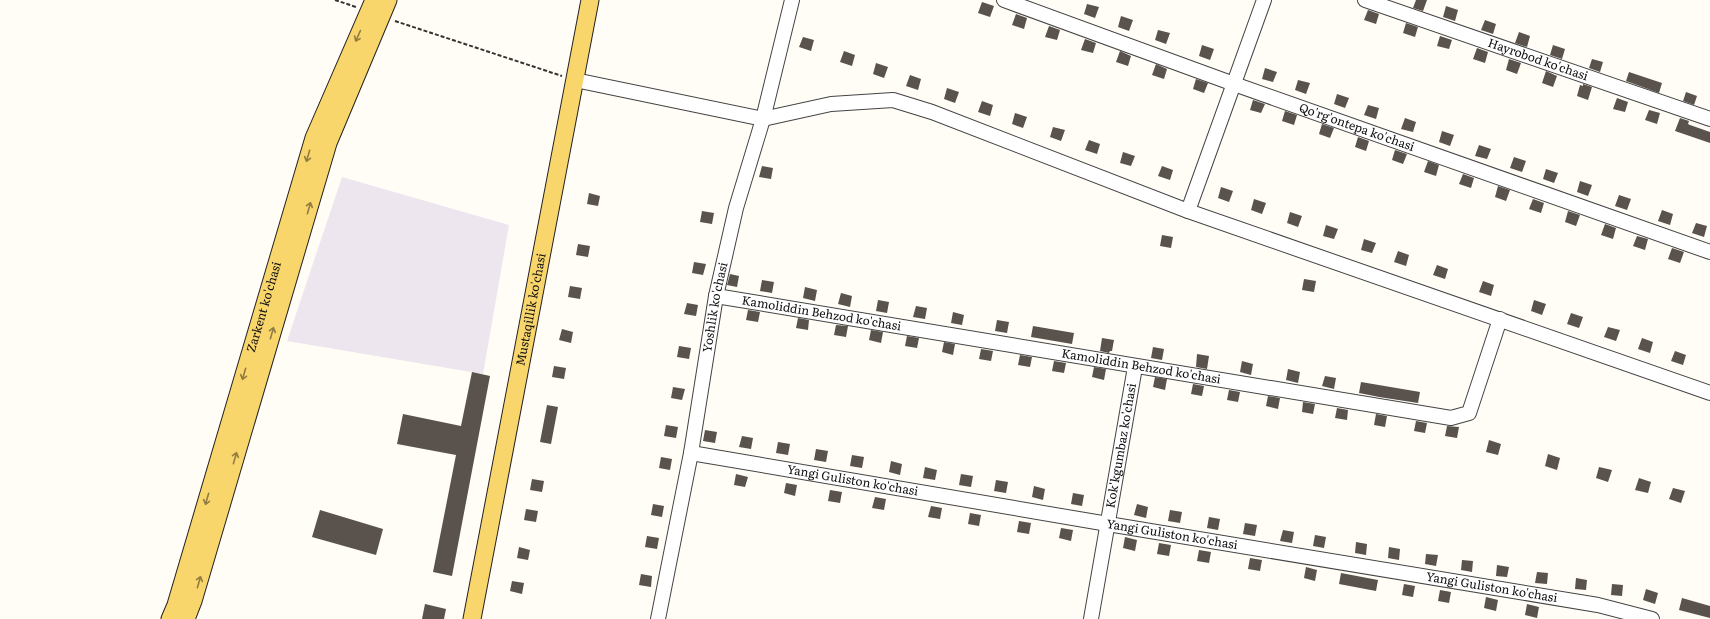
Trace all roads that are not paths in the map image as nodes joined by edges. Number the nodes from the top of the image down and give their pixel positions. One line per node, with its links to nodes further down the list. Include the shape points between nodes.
1 (388, 0): 7 (main road, Zarkent ko'chasi)
2 (590, 0): 8 (main road, Mustaqillik ko'chasi)
3 (792, 0): 10 (street, Yoshlik ko'chasi)
4 (1004, 0): 9 (street, Qo'rg'ontepa ko'chasi)
5 (1264, 0): 9 (street)
6 (1365, 0): 11 (street, Hayrobod ko'chasi)
7 (375, 9): 20 (main road, Zarkent ko'chasi, one-way to 20, via 314,138); 20 (main road, Zarkent ko'chasi, one-way to 7, via 193,601 328,143)
8 (575, 80): 10 (street); 21 (main road, Mustaqillik ko'chasi)
9 (1234, 84): 12 (street); 13 (street, Qo'rg'ontepa ko'chasi)
10 (763, 119): 12 (street, via 831,104 893,100 932,112); 14 (street, Yoshlik ko'chasi, via 736,208)
11 (1710, 119)
12 (1188, 210): 15 (street)
13 (1710, 252)
14 (716, 296): 16 (street, Kamoliddin Behzod ko'chasi); 18 (street, Yoshlik ko'chasi)
15 (1500, 319): 16 (street, Kamoliddin Behzod ko'chasi, via 1469,413 1452,418); 17 (street)
16 (1135, 367): 19 (street, Kok'kgumbaz ko'chasi)
17 (1710, 393)
18 (691, 453): 19 (street, Yangi Guliston ko'chasi); 22 (street, Yoshlik ko'chasi)
19 (1108, 524): 23 (street, Kok'kgumbaz ko'chasi); 24 (street, Yangi Guliston ko'chasi, via 1598,605)
20 (178, 616)
21 (472, 619)
22 (658, 619)
23 (1091, 619)
24 (1652, 619)

